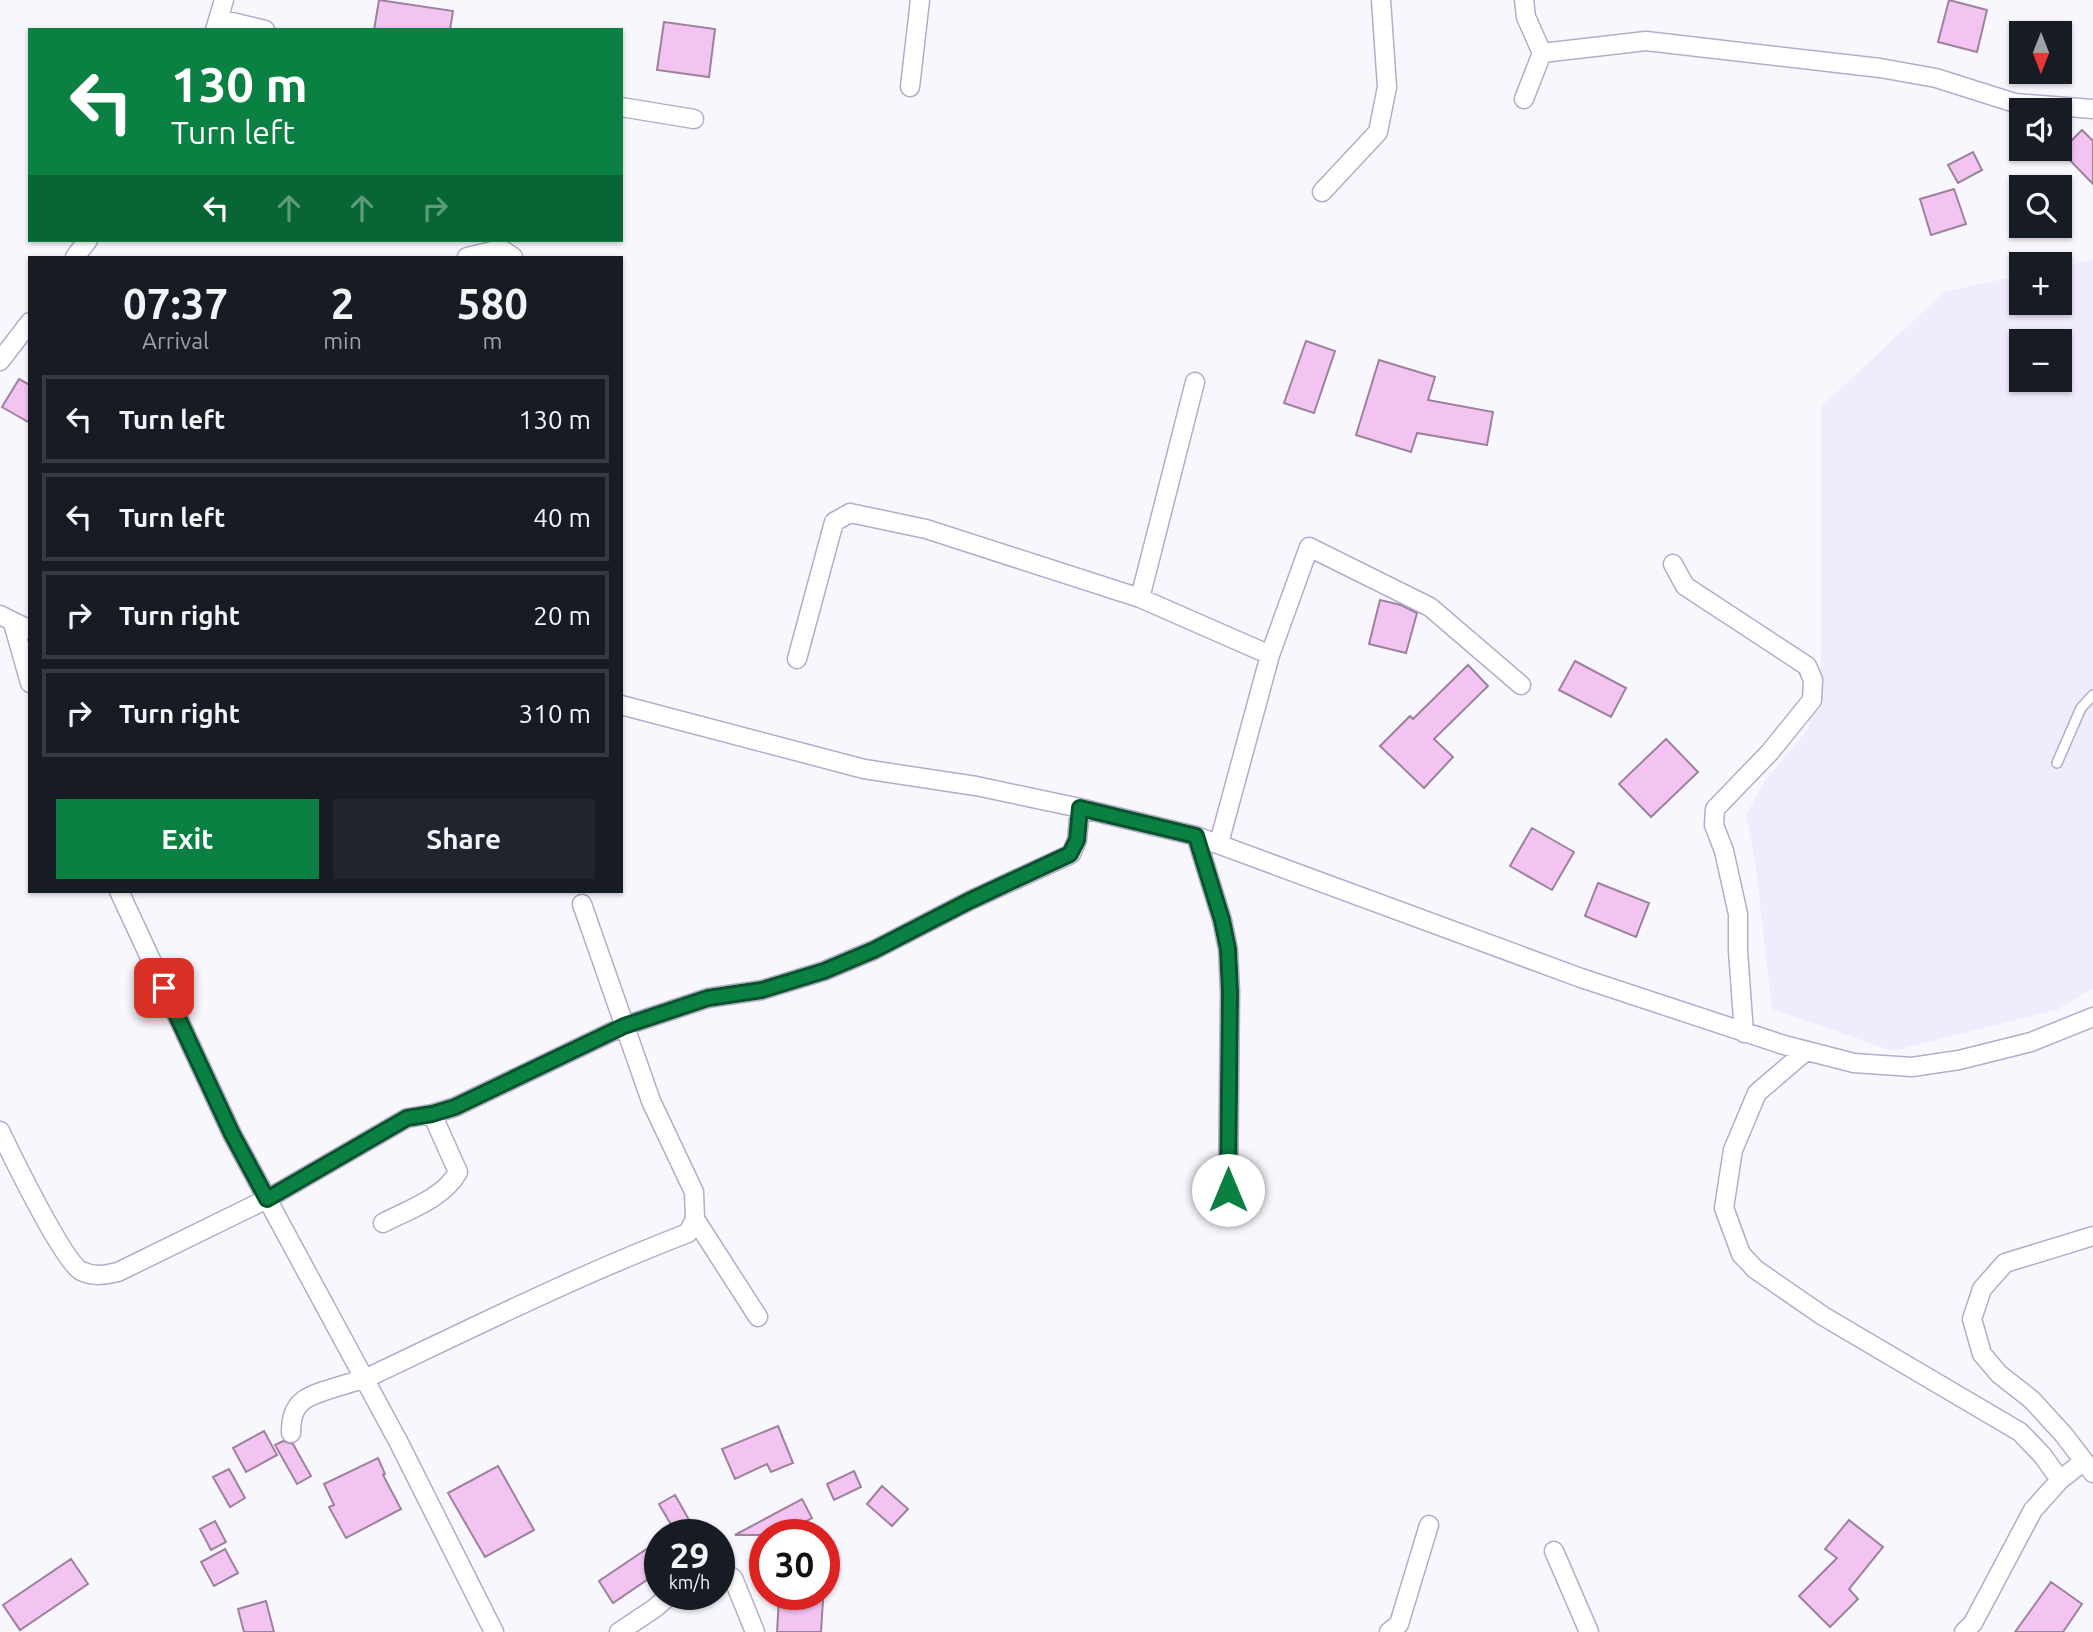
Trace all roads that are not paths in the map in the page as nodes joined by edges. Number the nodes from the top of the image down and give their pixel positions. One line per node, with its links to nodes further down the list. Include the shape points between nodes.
1 (223, 0): 5 (street)
2 (920, 0): 8 (street)
3 (1381, 0): 13 (street, via 1387,87 1378,132)
4 (1524, 0): 7 (street, via 1526,17)
5 (217, 24): 6 (street)
6 (249, 28)
7 (1542, 53): 9 (street); 11 (street, via 1646,41 1880,68 1936,78 2015,103)
8 (910, 87)
9 (1524, 99)
10 (623, 107): 12 (street)
11 (2093, 109)
12 (694, 119)
13 (1321, 192)
14 (86, 242): 15 (street)
15 (76, 256)
16 (471, 256): 17 (street, via 501,248)
17 (512, 256)
18 (28, 324): 19 (street)
19 (4, 348)
20 (1195, 382): 22 (street)
21 (1673, 564): 38 (street, via 1685,586 1807,666 1813,680 1812,700 1715,809 1714,825 1738,914)
22 (1140, 598): 24 (street); 25 (street, via 926,529 850,513 834,522)
23 (14, 623): 26 (street)
24 (1270, 655): 27 (street, via 1309,547 1430,607); 33 (street)
25 (797, 659)
26 (28, 676)
27 (1521, 685)
28 (2093, 695): 30 (lane, via 2081,708)
29 (623, 706): 31 (street, via 864,769)
30 (2057, 763)
31 (1080, 808): 32 (street); 37 (street, via 1077,840 1070,854 874,950 762,990 708,998)
32 (1196, 836): 33 (street); 42 (street, via 1228,949)
33 (1219, 843): 38 (street, via 1475,941)
34 (120, 893): 43 (street)
35 (582, 904): 37 (street)
36 (2093, 1017): 39 (street, via 2031,1042 1912,1067 1854,1063)
37 (624, 1026): 40 (street); 44 (street, via 650,1101 694,1192)
38 (1744, 1033): 39 (street)
39 (1806, 1051): 51 (street, via 1757,1093 1733,1150 1724,1208 1741,1254 1755,1269 1823,1316 2021,1432)
40 (432, 1114): 43 (street, via 407,1118); 45 (street, via 458,1172 432,1198)
41 (0, 1131): 43 (street, via 61,1244 79,1270 99,1276 118,1272)
42 (1228, 1190)
43 (267, 1199): 48 (street)
44 (695, 1219): 47 (street); 48 (street, via 688,1233 556,1287)
45 (383, 1223)
46 (2093, 1236): 50 (street, via 2005,1263 1982,1289 1972,1319 1982,1354 1998,1374 2032,1400)
47 (758, 1317)
48 (364, 1380): 49 (street, via 306,1398 296,1408); 57 (street)
49 (292, 1433)
50 (2089, 1467): 51 (street)
51 (2060, 1480): 56 (street, via 2033,1510)
52 (1429, 1525): 60 (street, via 1399,1624)
53 (1554, 1551): 61 (street)
54 (735, 1583): 59 (street)
55 (652, 1610): 58 (street)
56 (1974, 1629)
57 (494, 1632)
58 (619, 1632)
59 (755, 1632)
60 (1388, 1632)
61 (1589, 1632)

